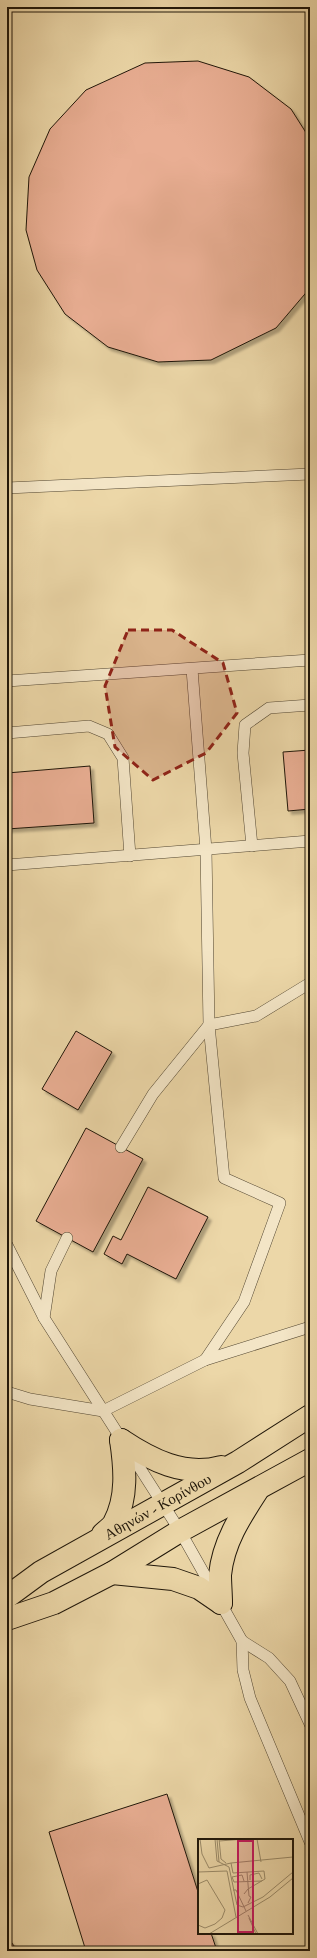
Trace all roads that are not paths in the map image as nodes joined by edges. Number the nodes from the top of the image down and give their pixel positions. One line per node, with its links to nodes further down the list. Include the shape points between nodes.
1 (310, 474): 2 (lane)
2 (7, 488)
3 (310, 660): 4 (lane)
4 (192, 669): 5 (lane); 10 (lane)
5 (7, 681)
6 (310, 705): 9 (lane, via 269,708 245,725 243,753)
7 (7, 733): 11 (lane, via 89,726 108,734 123,758)
8 (310, 841): 9 (lane)
9 (252, 846): 10 (lane)
10 (206, 850): 11 (lane); 14 (lane)
11 (130, 856): 12 (lane)
12 (7, 865)
13 (310, 983): 14 (lane, via 256,1016)
14 (209, 1026): 15 (lane, via 153,1094); 20 (lane, via 224,1178 280,1203 244,1302)
15 (121, 1147)
16 (67, 1238): 18 (lane, via 51,1271)
17 (7, 1245): 18 (lane)
18 (44, 1318): 22 (lane)
19 (310, 1327): 20 (lane)
20 (205, 1360): 22 (lane)
21 (7, 1392): 22 (lane, via 30,1399)
22 (103, 1411): 24 (lane)
23 (310, 1416): 26 (main road, Αθηνών - Κορίνθου)
24 (120, 1440): 26 (main road, via 146,1457 176,1467 206,1471); 28 (lane); 30 (main road, via 125,1468 123,1496 114,1523)
25 (310, 1460): 27 (main road)
26 (238, 1462): 28 (main road, Αθηνών - Κορίνθου)
27 (258, 1489): 29 (main road); 33 (main road, via 236,1523 225,1548 220,1576)
28 (162, 1503): 29 (lane); 30 (main road, Αθηνών - Κορίνθου)
29 (180, 1531): 31 (main road); 33 (lane)
30 (96, 1540): 32 (main road, Αθηνών - Κορίνθου, via 41,1572)
31 (112, 1573): 33 (main road, via 173,1580 199,1588); 34 (main road, via 54,1603)
32 (7, 1598)
33 (221, 1603): 35 (lane)
34 (7, 1619)
35 (242, 1641): 36 (lane, via 269,1658 290,1681); 37 (lane, via 244,1670 250,1698)
36 (310, 1724)
37 (310, 1842)

